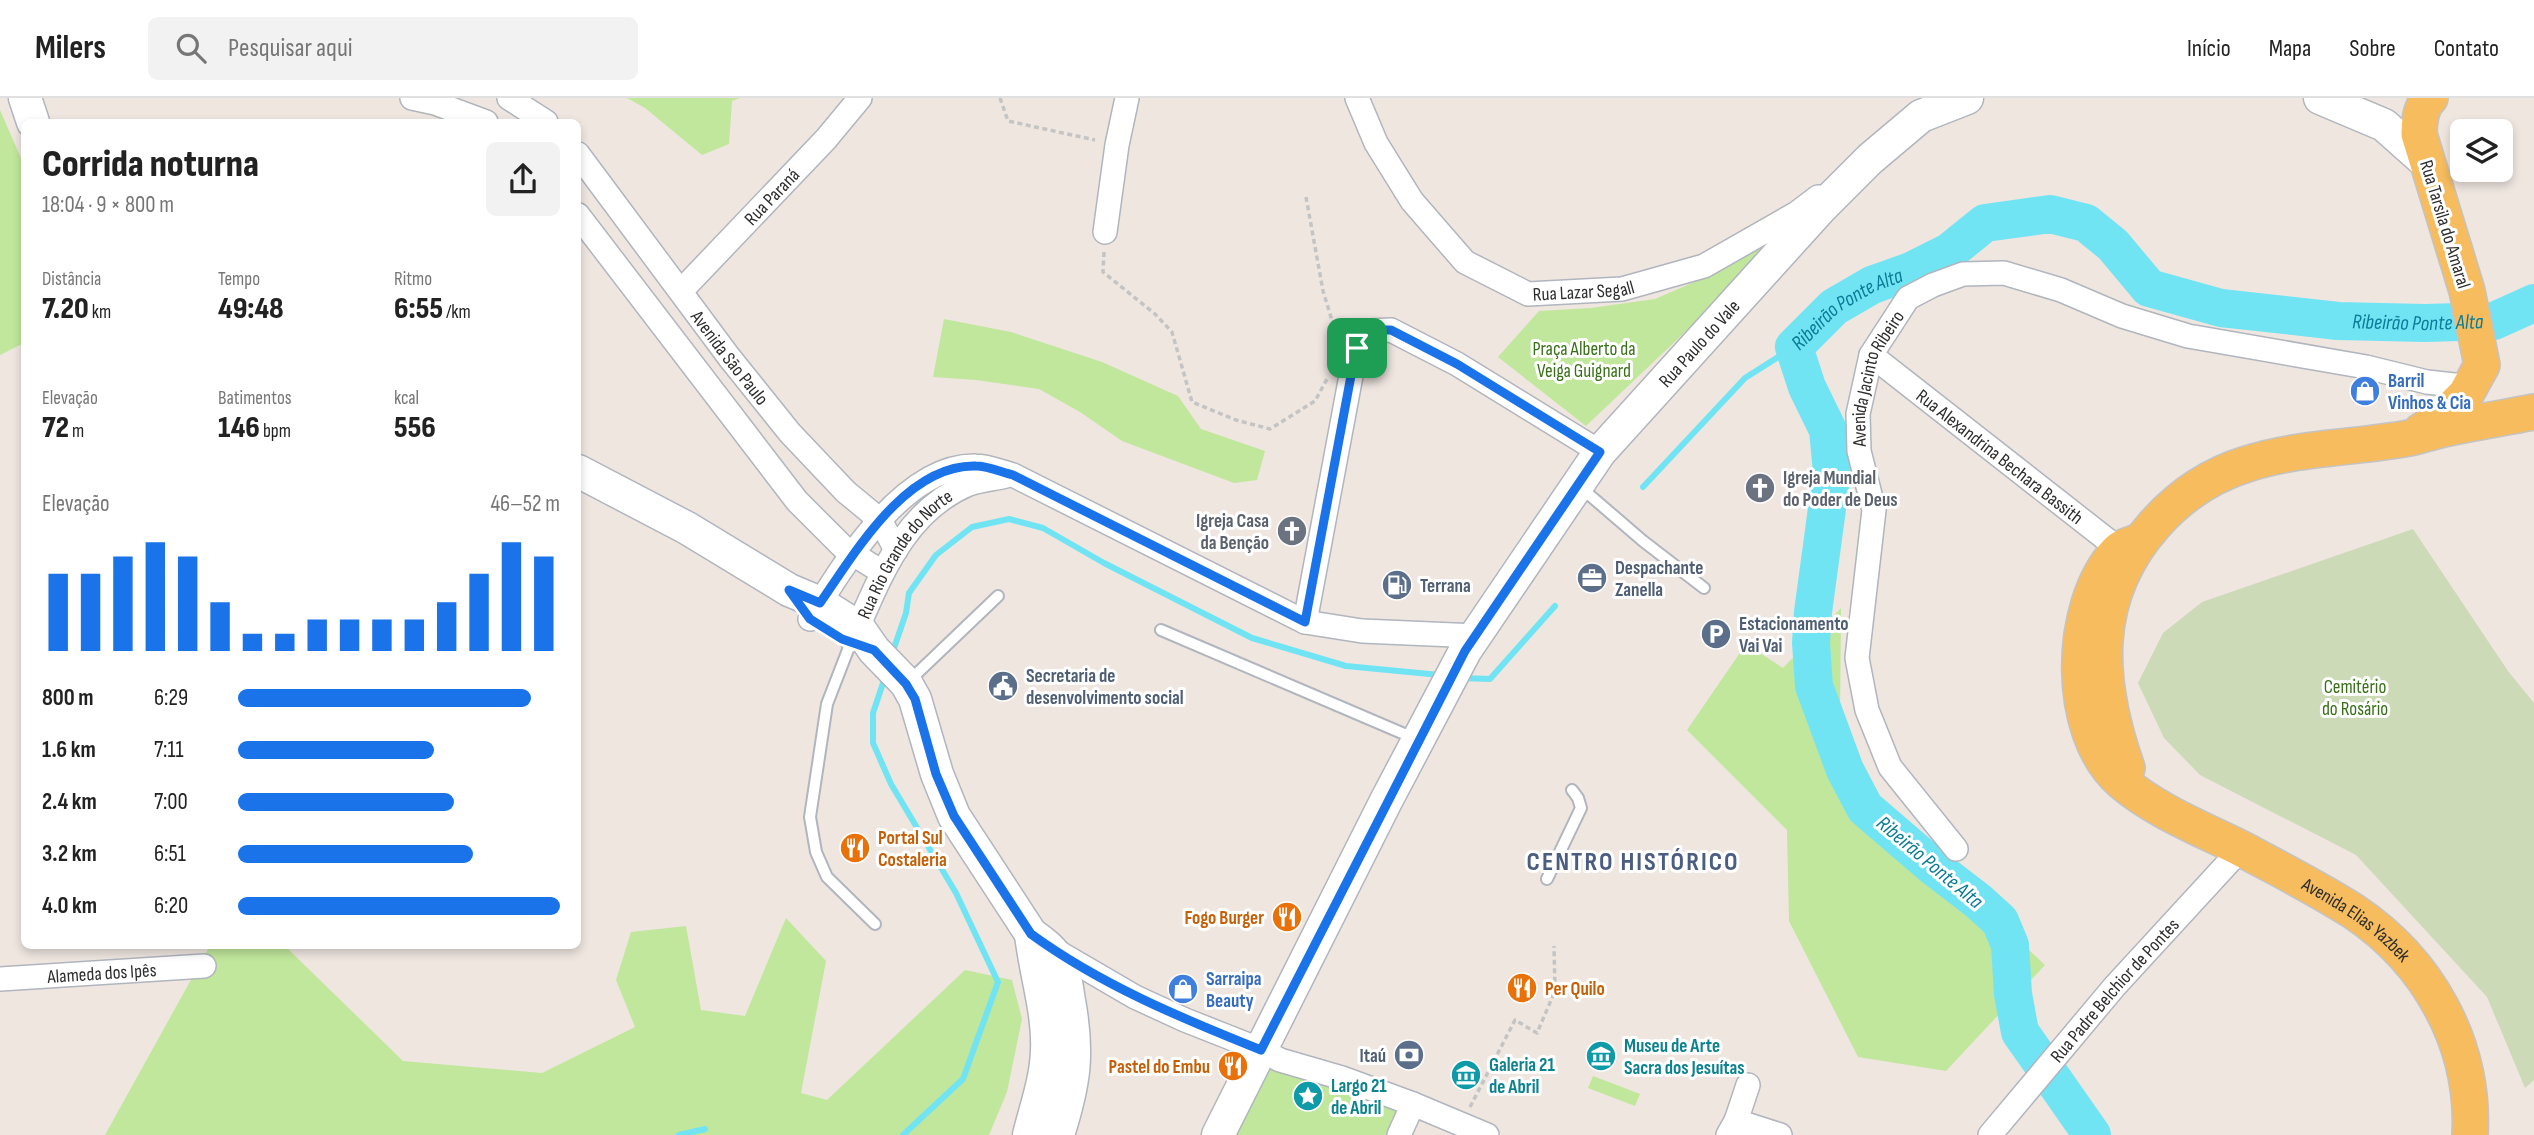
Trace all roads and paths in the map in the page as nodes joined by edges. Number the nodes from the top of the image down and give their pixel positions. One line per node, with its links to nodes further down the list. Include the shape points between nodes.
1 (25, 98): 12 (street)
2 (412, 98): 13 (street)
3 (509, 98): 14 (street)
4 (860, 98): 22 (street, Rua Paraná)
5 (1000, 98): 15 (path, via 1008,121)
6 (1127, 98): 15 (street)
7 (1357, 98): 17 (street, Rua Lazar Segall, via 1376,143 1412,201 1465,262 1528,294 1622,289 1703,266 1797,213)
8 (1967, 98): 11 (street, Rua Paulo do Vale)
9 (2320, 98): 18 (street, via 2384,125)
10 (2423, 99): 18 (main road, Rua Tarsila do Amaral, via 2419,134)
11 (1929, 107): 17 (street, Rua Paulo do Vale)
12 (32, 119)
13 (478, 119)
14 (541, 119)
15 (1117, 145): 21 (street)
16 (581, 158): 22 (street, Avenida São Paulo)
17 (1870, 159): 29 (street, Rua Paulo do Vale)
18 (2429, 165): 26 (main road, Rua Tarsila do Amaral, via 2477,338 2482,365)
19 (1306, 197): 23 (path, via 1323,291)
20 (581, 219): 36 (street, Avenida São Paulo, via 797,501)
21 (1105, 232): 25 (path, via 1103,272 1172,332 1192,402 1236,421 1270,429 1315,401)
22 (681, 291): 33 (street, Avenida São Paulo, via 790,433)
23 (1341, 352)
24 (1871, 355): 26 (street, Avenida Jacinto Ribeiro, via 1908,298 1963,274 2004,273 2188,336); 34 (street, Rua Alexandrina Bechara Bassith); 47 (street, Avenida Jacinto Ribeiro, via 1858,414 1859,451 1874,510 1857,658 1867,710 1890,766)
25 (1331, 371)
26 (2472, 387): 27 (main road, via 2502,404); 28 (main road, Avenida Elias Yazbek, via 2443,417)
27 (2534, 411): 28 (main road, Avenida Elias Yazbek)
28 (2411, 438): 34 (main road, Avenida Elias Yazbek, via 2244,464 2208,480 2174,503)
29 (1600, 452): 32 (street, Rua Paulo do Vale); 41 (street, via 1457,364 1391,330 1370,331 1362,338 1353,365)
30 (581, 473): 40 (street, via 687,528)
31 (1013, 475): 33 (street, Rua Rio Grande do Norte, via 976,466 939,474 909,492); 35 (street, Rua Rio Grande do Norte, via 952,492 922,514); 41 (street, Rua Rio Grande do Norte)
32 (1577, 485): 38 (lane); 43 (street, Rua Paulo do Vale)
33 (880, 520): 35 (street, Avenida São Paulo); 36 (street, Rua Rio Grande do Norte)
34 (2129, 549): 48 (main road, Avenida Elias Yazbek, via 2107,615 2105,656 2111,709 2135,791)
35 (895, 550): 37 (street, Rua Rio Grande do Norte)
36 (853, 555): 37 (street, Avenida São Paulo); 40 (street, Rua Rio Grande do Norte)
37 (882, 572): 44 (street, Rua Rio Grande do Norte)
38 (1703, 587)
39 (998, 596): 44 (lane, via 923,666)
40 (815, 611): 44 (street)
41 (1305, 622): 43 (street, Rua Rio Grande do Norte)
42 (1161, 630): 45 (lane)
43 (1471, 643): 45 (street, Rua Paulo do Vale)
44 (877, 655): 50 (lane, via 827,704 810,817 816,852 827,877); 51 (street, via 915,699 936,774 954,816)
45 (1418, 740): 55 (street, Rua Paulo do Vale)
46 (1572, 790): 49 (lane, via 1581,808)
47 (1956, 849)
48 (2242, 849): 66 (street, Rua Padre Belchior de Pontes, via 2115,986); 67 (main road, Avenida Elias Yazbek, via 2355,912 2402,952 2445,1011 2459,1044 2468,1079)
49 (1548, 879)
50 (874, 924)
51 (1040, 941): 55 (street, via 1135,997); 60 (street, via 1035,970 1047,1050); 61 (street, via 1060,962 1074,1027 1072,1092)
52 (1554, 946): 58 (path, via 1555,991 1536,1033 1515,1020)
53 (204, 967): 54 (street, Alameda dos Ipês)
54 (0, 979)
55 (1261, 1050): 57 (street); 62 (street, Rua Paulo do Vale)
56 (1748, 1085): 59 (street)
57 (1413, 1104): 58 (street); 63 (street)
58 (1461, 1124): 64 (street)
59 (1732, 1128): 65 (street)
60 (1029, 1135)
61 (1058, 1135)
62 (1218, 1135)
63 (1399, 1135)
64 (1487, 1135)
65 (1780, 1135)
66 (1990, 1135)
67 (2470, 1135)

